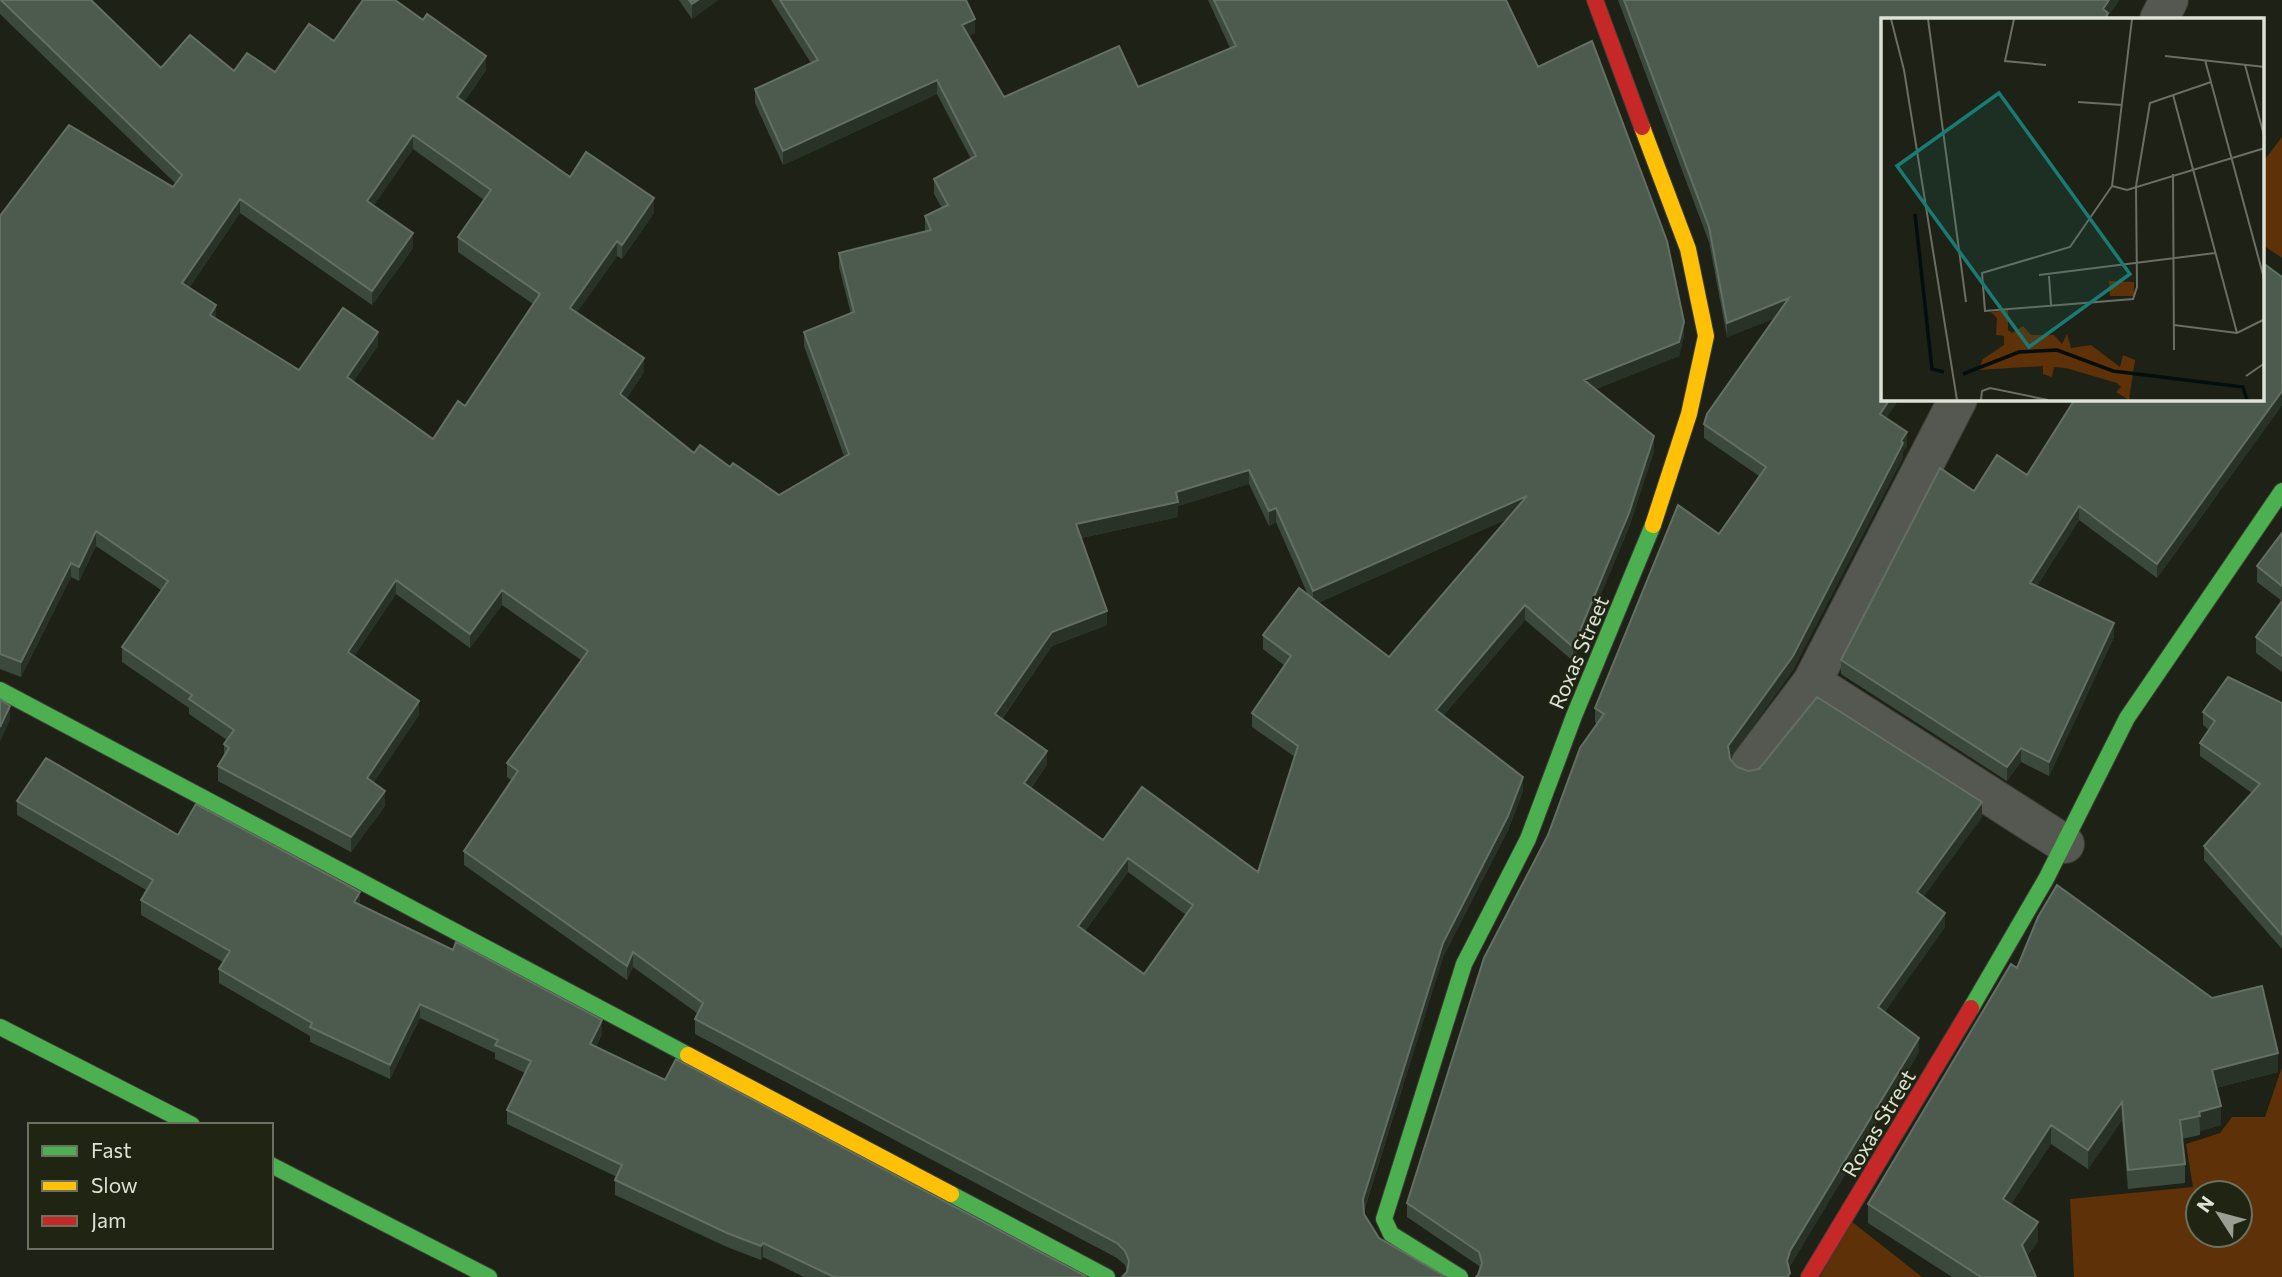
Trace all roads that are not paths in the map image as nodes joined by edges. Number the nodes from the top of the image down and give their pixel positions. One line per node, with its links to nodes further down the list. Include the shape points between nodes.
1 (1595, 0): 15 (street, Roxas Street, via 1688,249 1706,336 1689,414 1650,535 1528,839 1464,964 1384,1219 1391,1234)
2 (2169, 0): 3 (street)
3 (2160, 18)
4 (1957, 401): 6 (street)
5 (2282, 491): 9 (street, Roxas Street, via 2127,718)
6 (1812, 682): 8 (street); 9 (street)
7 (0, 690): 14 (street)
8 (1750, 764)
9 (2065, 844): 16 (street, Roxas Street)
10 (0, 1027): 11 (street)
11 (188, 1123)
12 (273, 1166): 13 (street)
13 (489, 1277)
14 (1107, 1277)
15 (1460, 1277)
16 (1809, 1277)

